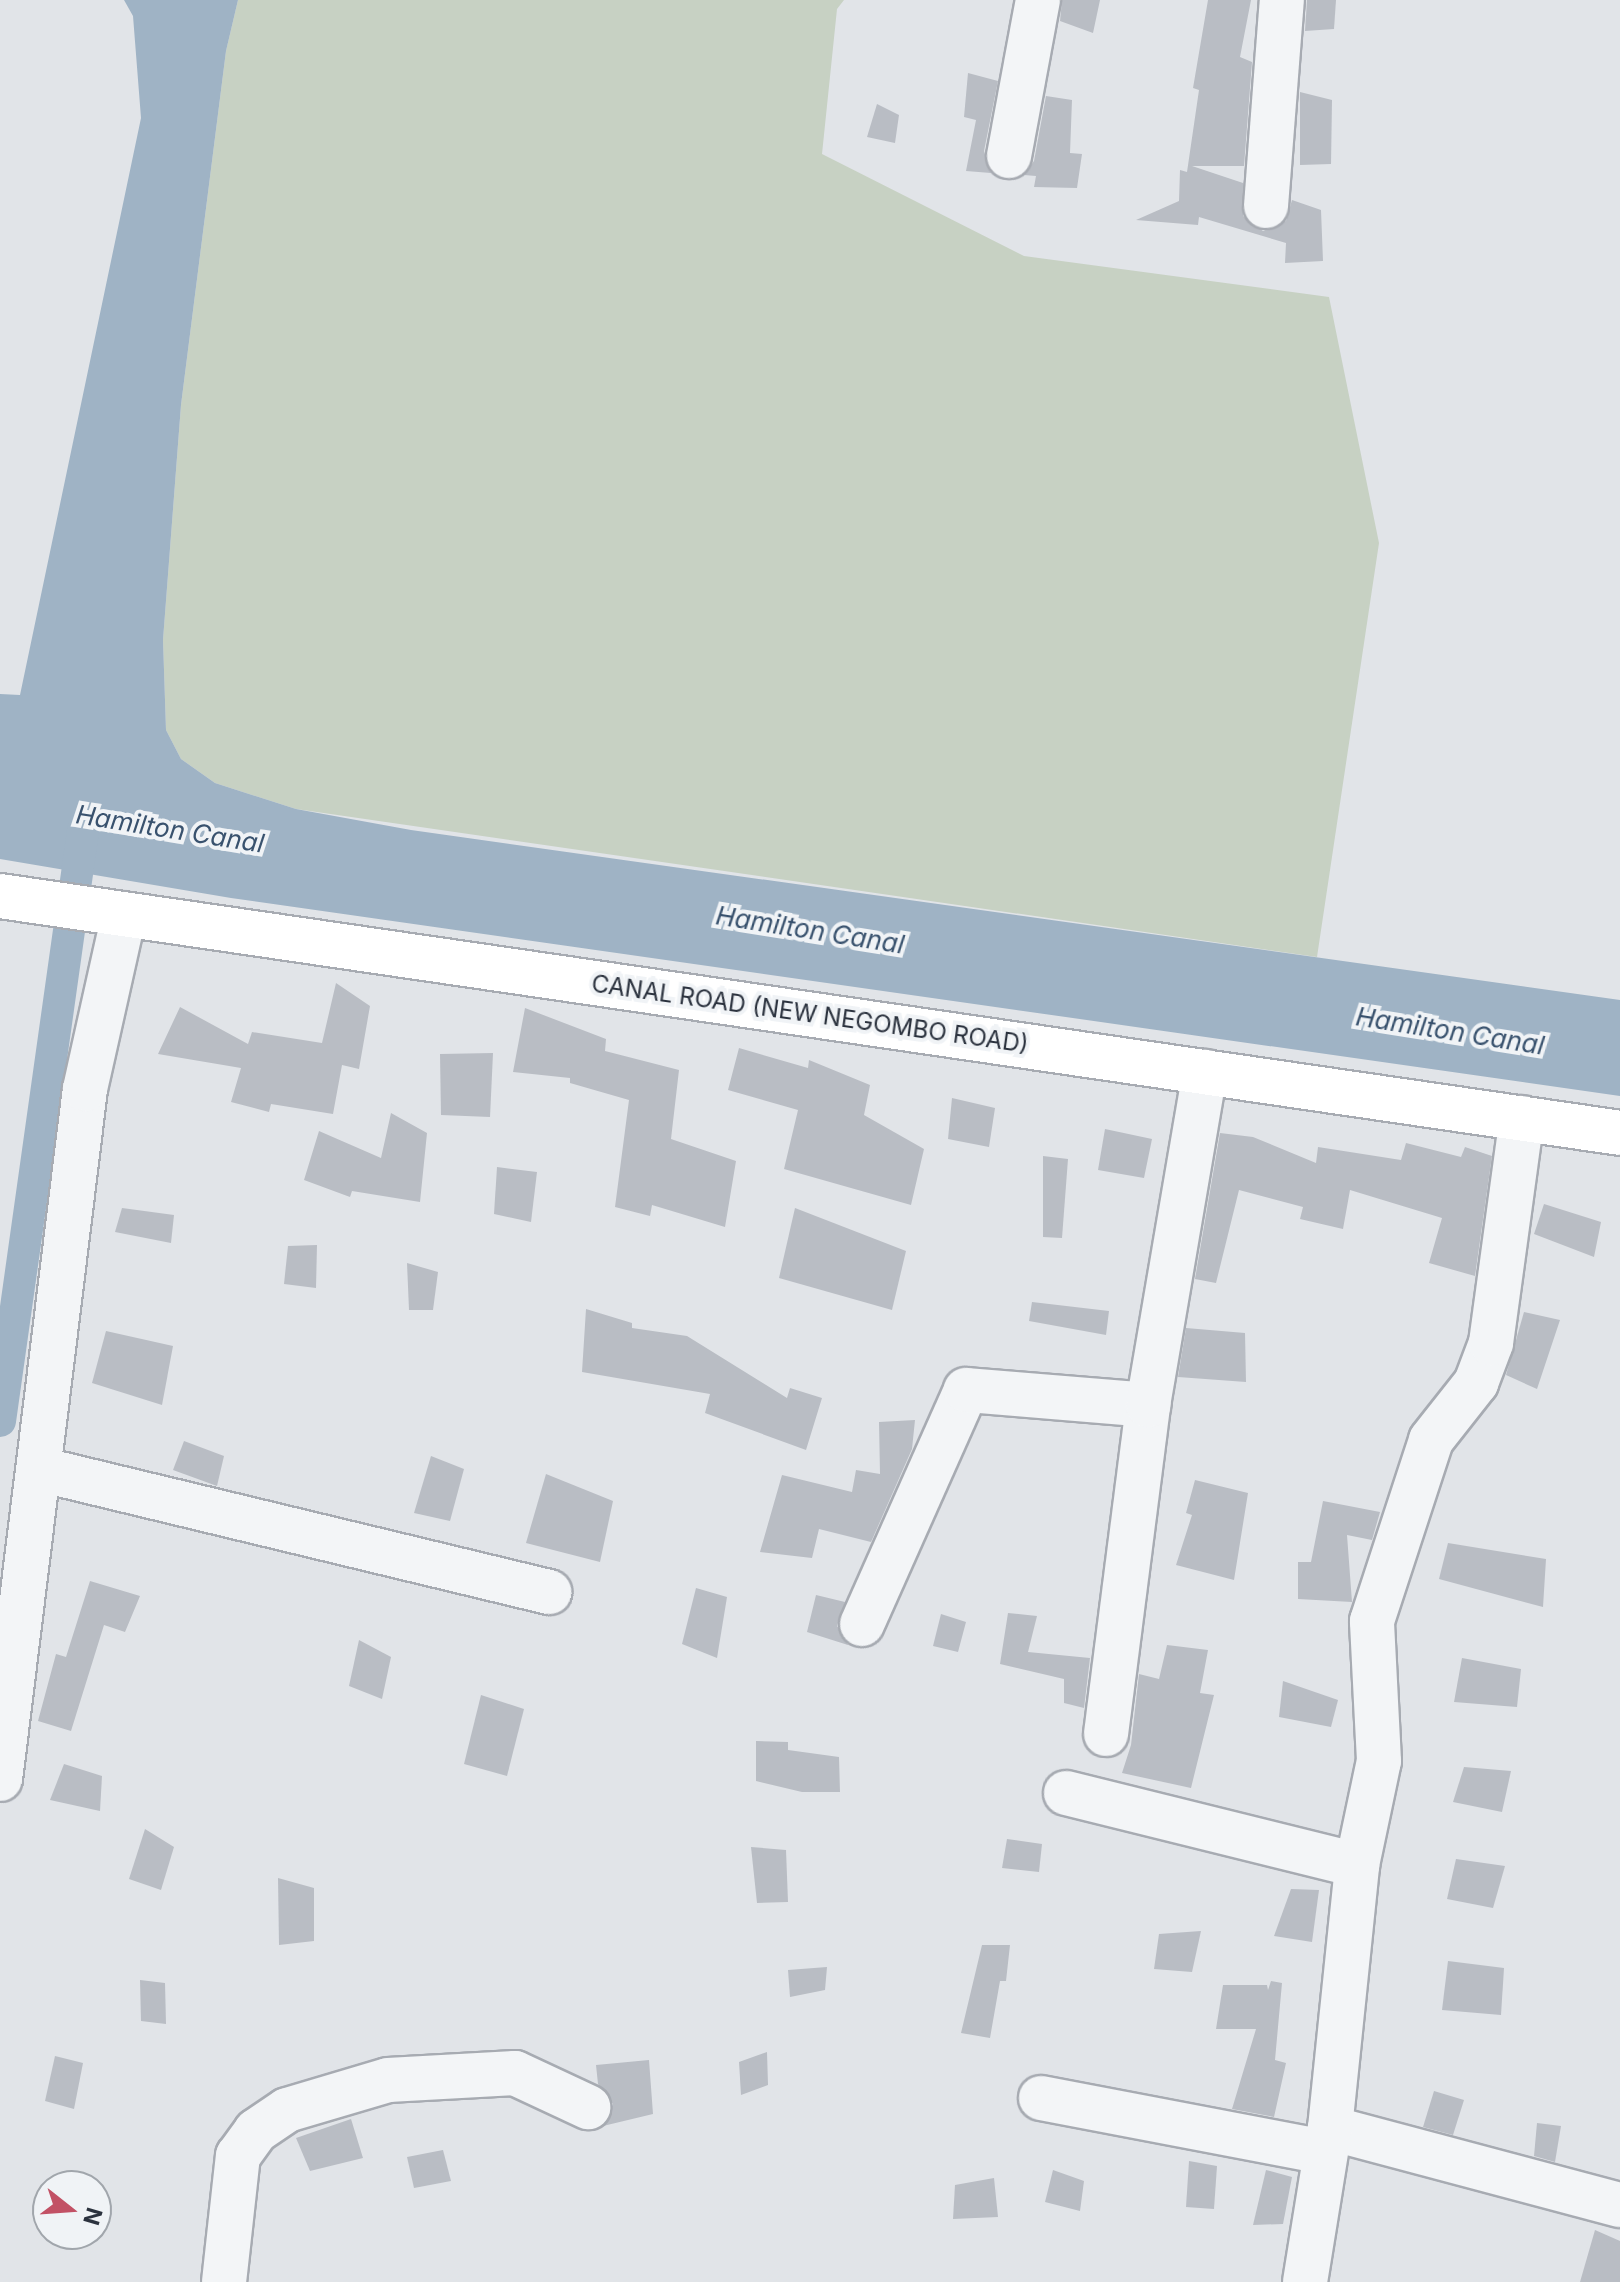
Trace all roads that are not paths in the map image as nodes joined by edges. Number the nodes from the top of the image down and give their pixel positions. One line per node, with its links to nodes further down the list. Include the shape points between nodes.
1 (1038, 0): 3 (street)
2 (1282, 0): 4 (street)
3 (1009, 156)
4 (1266, 206)
5 (9, 897): 6 (main road, CANAL ROAD (NEW NEGOMBO ROAD))
6 (116, 913): 7 (main road, CANAL ROAD (NEW NEGOMBO ROAD)); 11 (street, via 85,1089)
7 (1205, 1072): 8 (main road, CANAL ROAD (NEW NEGOMBO ROAD)); 10 (street)
8 (1522, 1118): 9 (main road, CANAL ROAD (NEW NEGOMBO ROAD)); 17 (street, via 1491,1343 1476,1383 1431,1440 1372,1621 1379,1761)
9 (1620, 1133)
10 (1148, 1405): 13 (street, via 966,1390); 14 (street)
11 (39, 1469): 12 (street); 15 (street)
12 (549, 1592)
13 (862, 1624)
14 (1106, 1734)
15 (0, 1779)
16 (1066, 1793): 17 (street)
17 (1357, 1865): 20 (street)
18 (1041, 2098): 20 (street)
19 (588, 2107): 22 (street, via 515,2073 388,2080 287,2110 256,2131 238,2156)
20 (1327, 2140): 21 (street); 23 (street)
21 (1620, 2205)
22 (224, 2282)
23 (1305, 2282)

